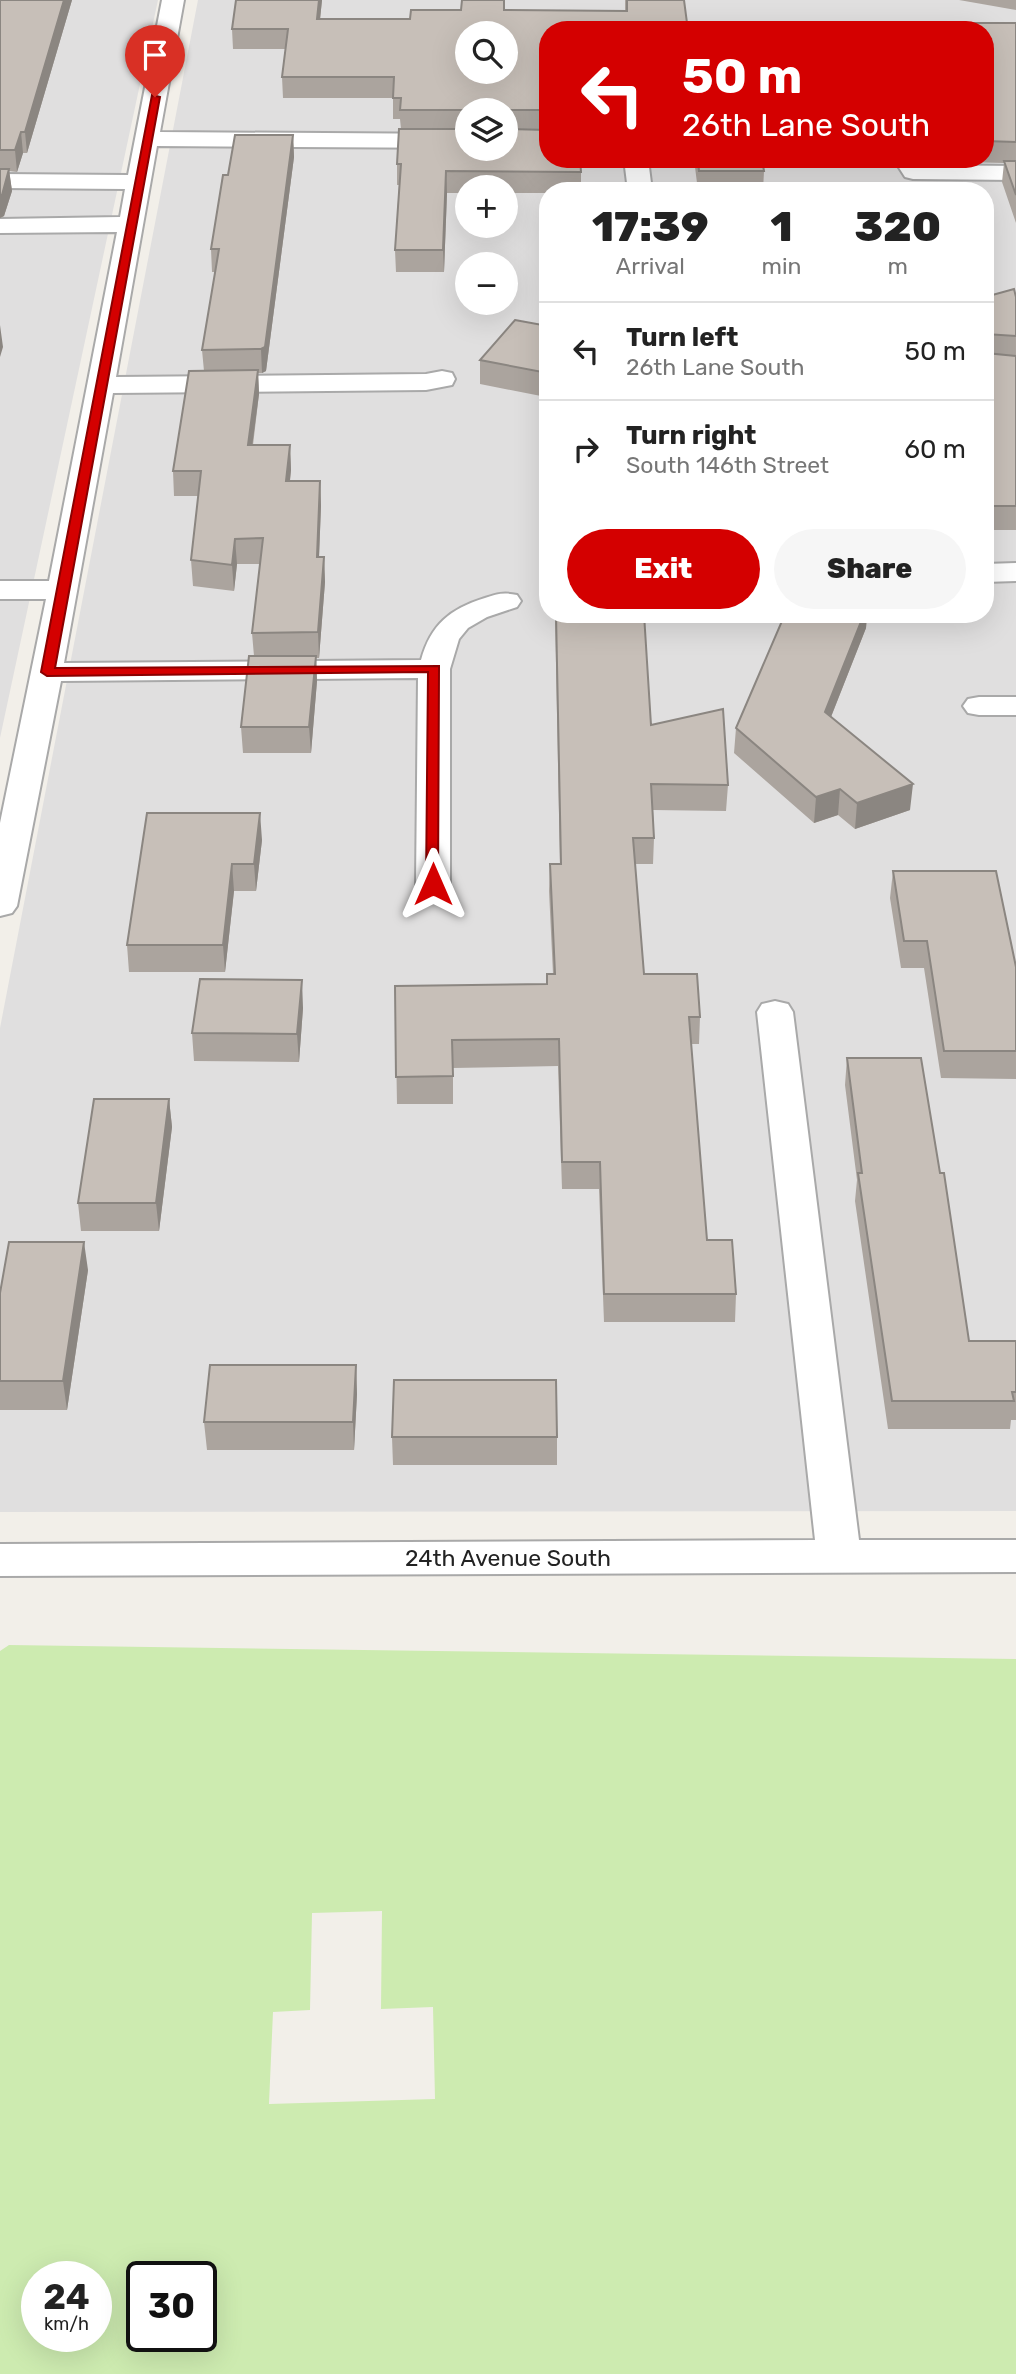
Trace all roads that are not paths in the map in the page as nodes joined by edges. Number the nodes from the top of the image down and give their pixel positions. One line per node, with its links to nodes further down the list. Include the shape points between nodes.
1 (173, 0): 2 (street)
2 (147, 139): 3 (street); 7 (street)
3 (455, 141)
4 (911, 168): 5 (street, via 913,172)
5 (1016, 173)
6 (0, 181): 7 (street)
7 (138, 181): 8 (street)
8 (130, 224): 9 (street); 11 (street)
9 (0, 226)
10 (442, 379): 11 (street)
11 (100, 385): 15 (street)
12 (1016, 572): 13 (street)
13 (994, 573)
14 (0, 590): 15 (street)
15 (62, 590): 18 (street)
16 (506, 601): 17 (street, via 462,615 441,641)
17 (434, 668): 18 (street); 21 (street)
18 (47, 672): 22 (street)
19 (979, 706): 20 (street)
20 (1016, 706)
21 (433, 884)
22 (0, 906)
23 (775, 1012): 25 (street)
24 (1016, 1556): 25 (street, 24th Avenue South)
25 (839, 1557): 26 (street, 24th Avenue South)
26 (0, 1560)

